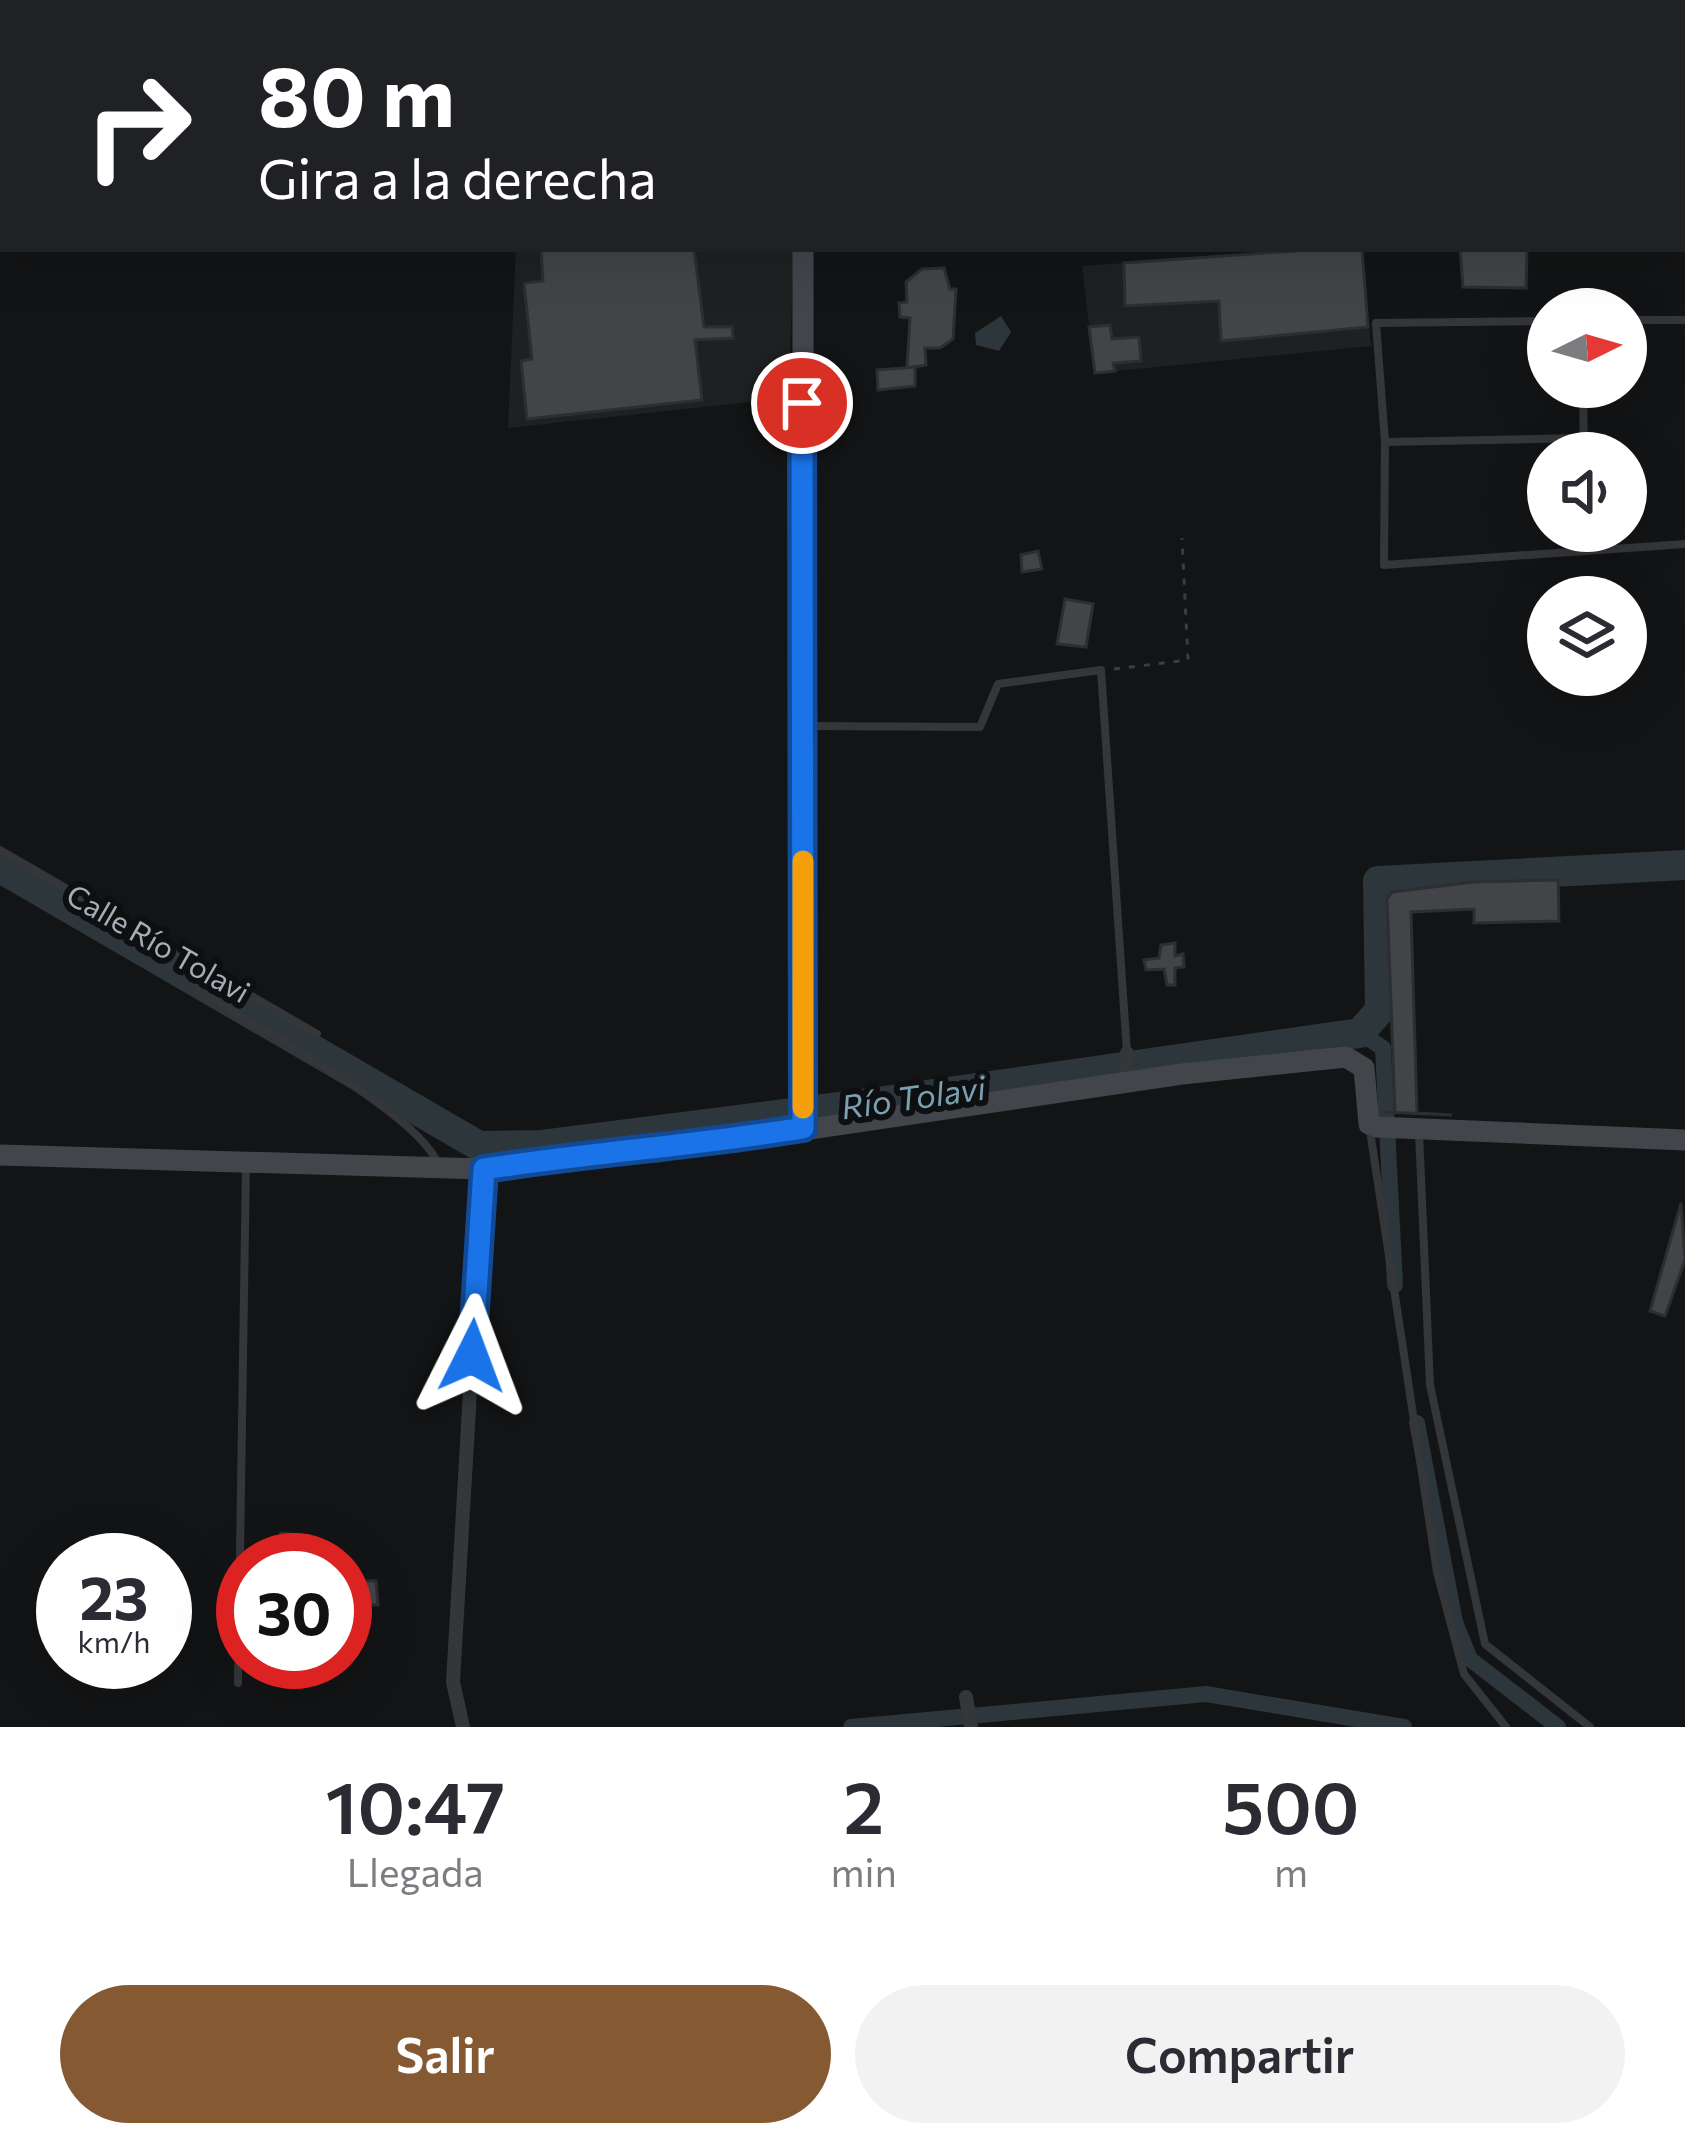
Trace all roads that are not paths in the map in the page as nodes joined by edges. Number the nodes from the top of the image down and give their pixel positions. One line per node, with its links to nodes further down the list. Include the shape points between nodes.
1 (803, 252): 10 (street)
2 (1647, 320): 3 (lane)
3 (1685, 320)
4 (1527, 321): 6 (lane, via 1376,323)
5 (1527, 439): 6 (lane)
6 (1384, 442): 9 (lane, via 1384,565)
7 (1685, 544): 8 (lane)
8 (1647, 547)
9 (1572, 552)
10 (803, 727): 14 (lane, via 980,727 998,684 1101,670); 16 (street)
11 (0, 850): 13 (lane, Calle Río Tolavi)
12 (197, 990): 22 (lane, Calle Río Tolavi, via 381,1105 433,1146)
13 (317, 1034)
14 (1127, 1053): 15 (street)
15 (1125, 1077): 16 (street); 17 (street, via 1346,1058 1364,1068)
16 (803, 1114): 23 (street, via 655,1152)
17 (1380, 1126): 18 (street); 28 (lane, via 1437,1572 1464,1674)
18 (1419, 1130): 19 (street); 29 (lane, via 1430,1385 1484,1644)
19 (1685, 1140)
20 (1, 1149): 21 (street)
21 (246, 1162): 22 (street); 24 (lane)
22 (439, 1168): 23 (street)
23 (484, 1169): 26 (street, via 453,1682)
24 (240, 1533)
25 (966, 1697): 27 (street)
26 (463, 1727)
27 (970, 1727)
28 (1506, 1727)
29 (1590, 1727)

